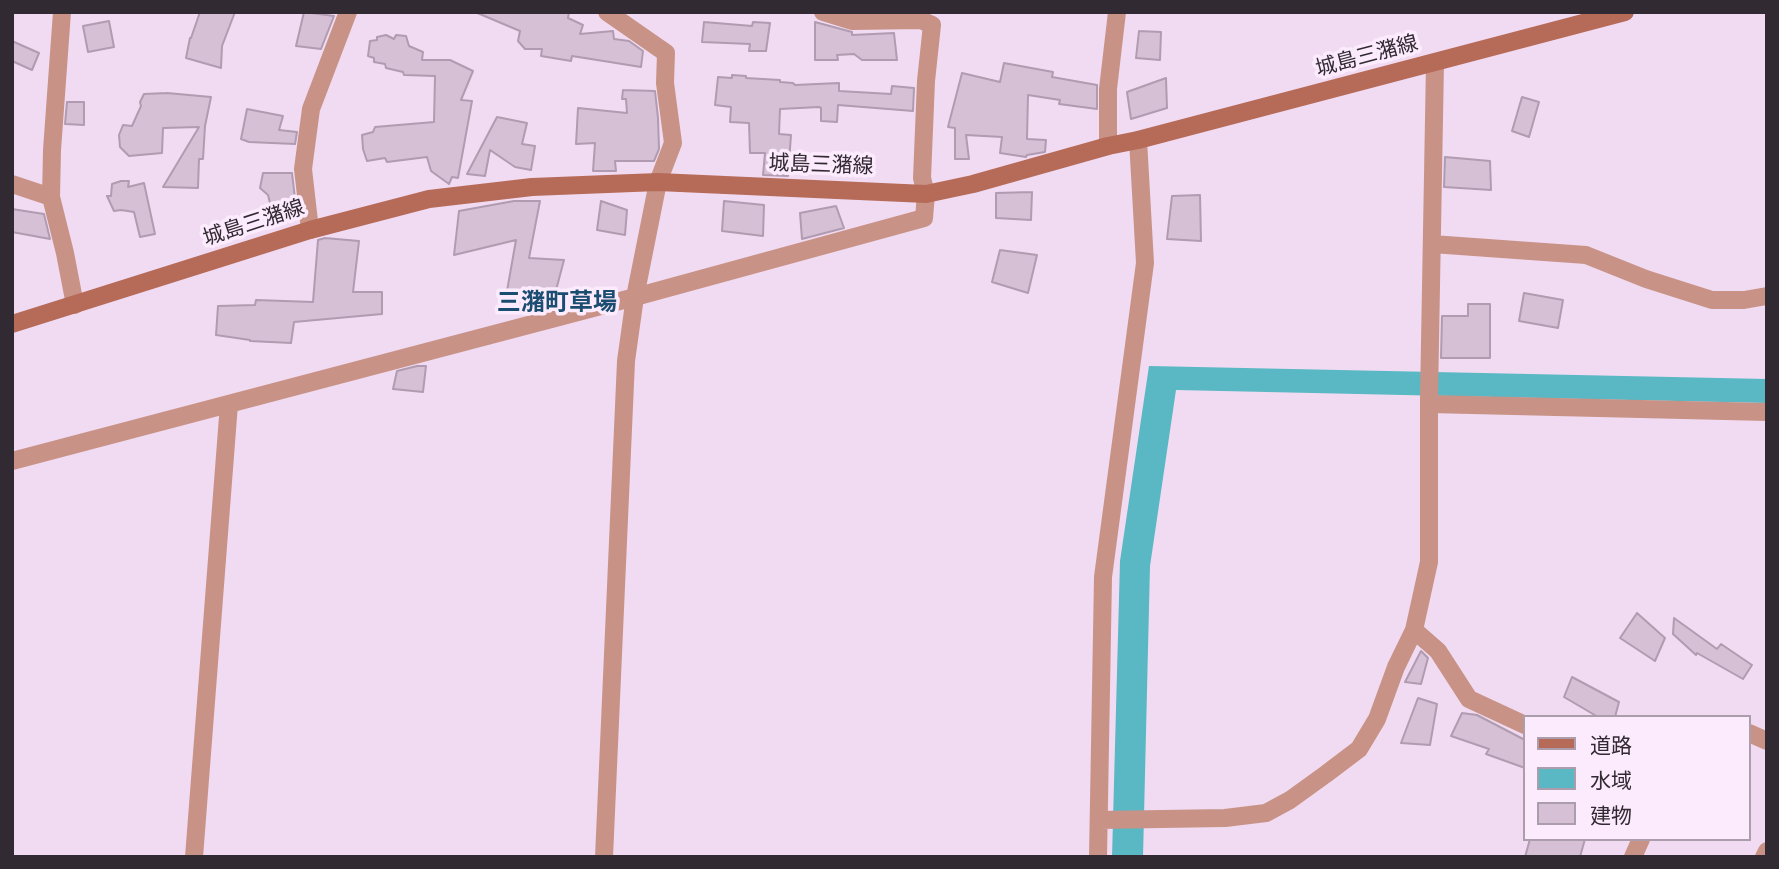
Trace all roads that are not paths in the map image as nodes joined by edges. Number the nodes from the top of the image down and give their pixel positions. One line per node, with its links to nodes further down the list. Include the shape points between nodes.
1 (62, 12): 13 (street)
2 (348, 12): 14 (street, via 311,109 303,169)
3 (607, 12): 10 (street, via 666,53 673,143)
4 (824, 12): 12 (street, via 852,21 921,20 932,25 922,178)
5 (1117, 12): 9 (street, via 1108,89)
6 (1625, 12): 7 (main road, 城島三潴線)
7 (1435, 63): 8 (main road, 城島三潴線); 15 (street)
8 (1138, 140): 9 (main road, 城島三潴線); 28 (street, via 1145,263 1103,577)
9 (1108, 146): 12 (main road, 城島三潴線)
10 (657, 182): 12 (main road, 城島三潴線); 14 (main road, 城島三潴線, via 532,187 429,199); 17 (street)
11 (12, 184): 13 (street)
12 (926, 194): 17 (street, via 923,218)
13 (51, 197): 18 (street)
14 (310, 230): 18 (main road, 城島三潴線)
15 (1432, 244): 16 (street, via 1586,255 1712,300); 20 (street)
16 (1767, 296)
17 (635, 297): 21 (street); 32 (street, via 626,361)
18 (75, 305): 19 (main road, 城島三潴線)
19 (12, 324)
20 (1429, 401): 22 (street); 24 (street, via 1429,562)
21 (229, 404): 23 (street); 31 (street)
22 (1767, 412)
23 (12, 461)
24 (1414, 631): 25 (street, via 1438,651 1469,699); 28 (street, via 1377,719 1359,748 1290,800 1266,813 1225,818)
25 (1524, 725)
26 (1751, 734): 27 (street)
27 (1767, 741)
28 (1099, 820): 33 (street)
29 (1640, 841): 34 (street)
30 (1767, 851): 35 (street)
31 (194, 857)
32 (604, 857)
33 (1098, 857)
34 (1633, 857)
35 (1764, 857)

